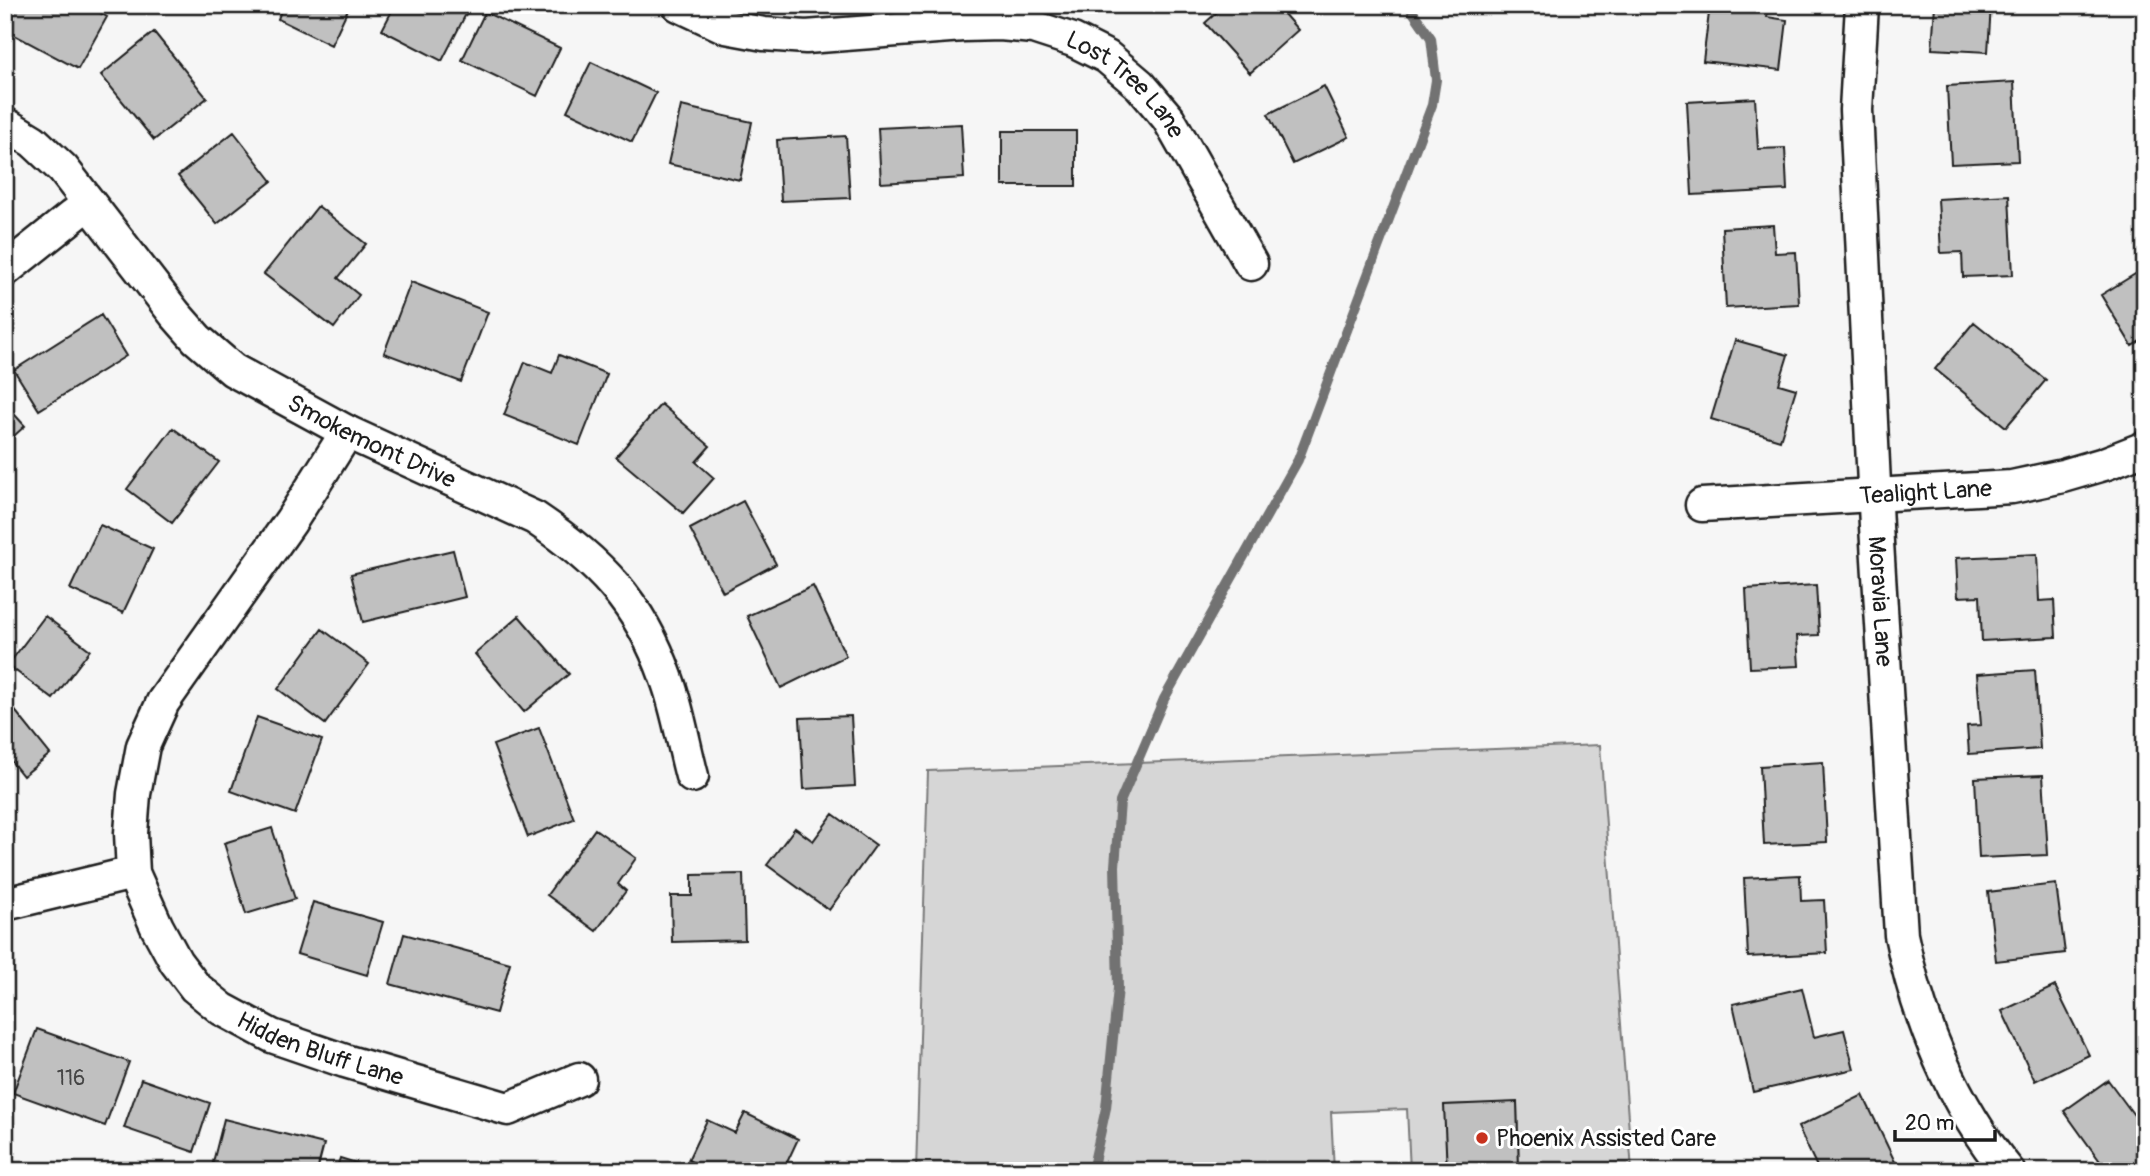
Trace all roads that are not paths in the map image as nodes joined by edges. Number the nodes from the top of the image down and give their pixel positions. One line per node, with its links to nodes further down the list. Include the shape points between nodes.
1 (679, 5): 5 (street, Lost Tree Lane, via 726,27 764,34 806,37 1000,24 1033,27 1073,40 1107,57 1140,85 1168,118)
2 (1862, 5): 9 (street, Moravia Lane, via 1856,110)
3 (5, 124): 4 (street, Smokemont Drive, via 33,141 63,169)
4 (89, 203): 6 (street); 7 (street, Smokemont Drive, via 197,339 233,370)
5 (1251, 264)
6 (5, 270)
7 (347, 432): 11 (street, Smokemont Drive, via 535,517 592,560 629,601 651,640 667,679); 12 (street, Hidden Bluff Lane, via 292,522 163,702 143,746 134,794)
8 (2145, 448): 9 (street, Tealight Lane, via 2083,470 2012,487)
9 (1875, 495): 10 (street, Tealight Lane); 15 (street, Moravia Lane, via 1899,908 1906,958 1946,1072 1989,1148)
10 (1702, 505)
11 (692, 776)
12 (133, 873): 13 (street); 14 (street, Hidden Bluff Lane, via 170,951 195,987 222,1009 272,1036 508,1109)
13 (5, 904)
14 (579, 1079)
15 (2008, 1171)

